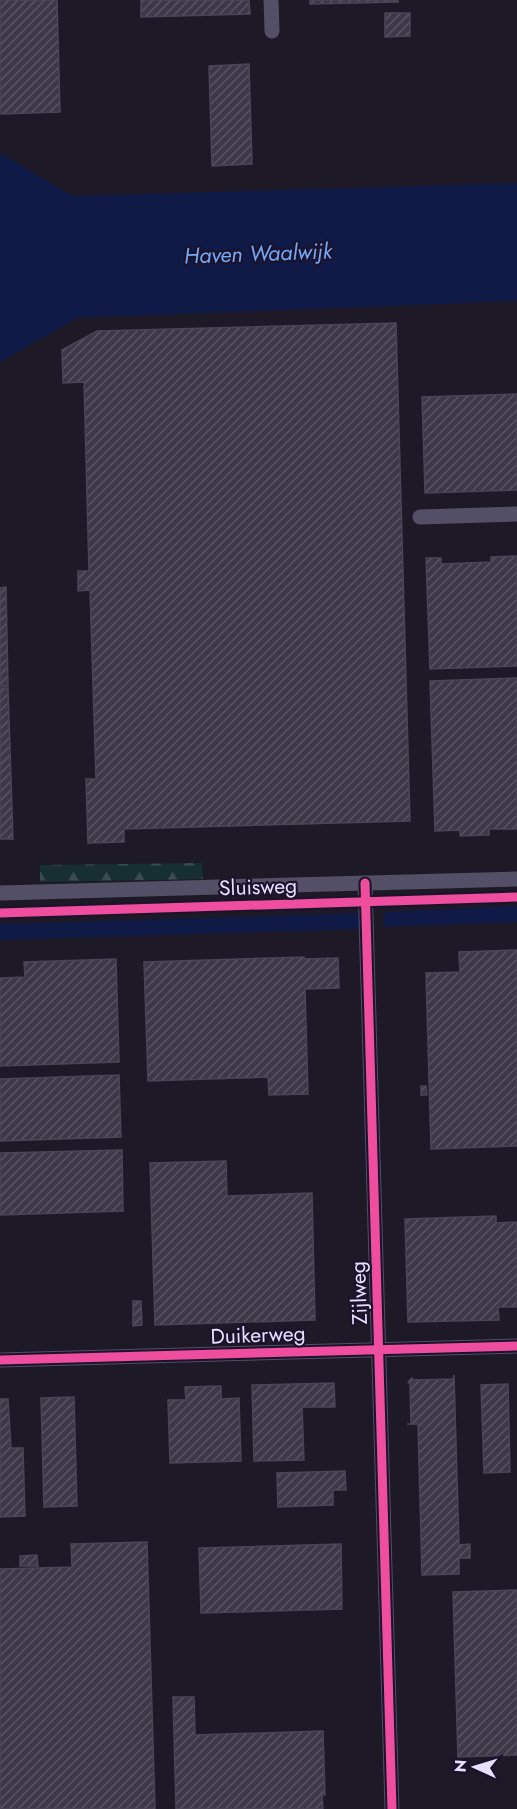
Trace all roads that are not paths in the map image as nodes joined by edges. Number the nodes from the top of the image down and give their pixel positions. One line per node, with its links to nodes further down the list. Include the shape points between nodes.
1 (271, 0): 2 (street)
2 (273, 31)
3 (517, 514): 4 (street)
4 (420, 517)
5 (517, 879): 6 (street, Sluisweg)
6 (365, 883): 7 (street, Sluisweg); 9 (street, Zijlweg)
7 (0, 894)
8 (517, 1346): 9 (street, Duikerweg)
9 (378, 1350): 10 (street, Duikerweg); 11 (street, Zijlweg)
10 (0, 1360)
11 (392, 1809)

